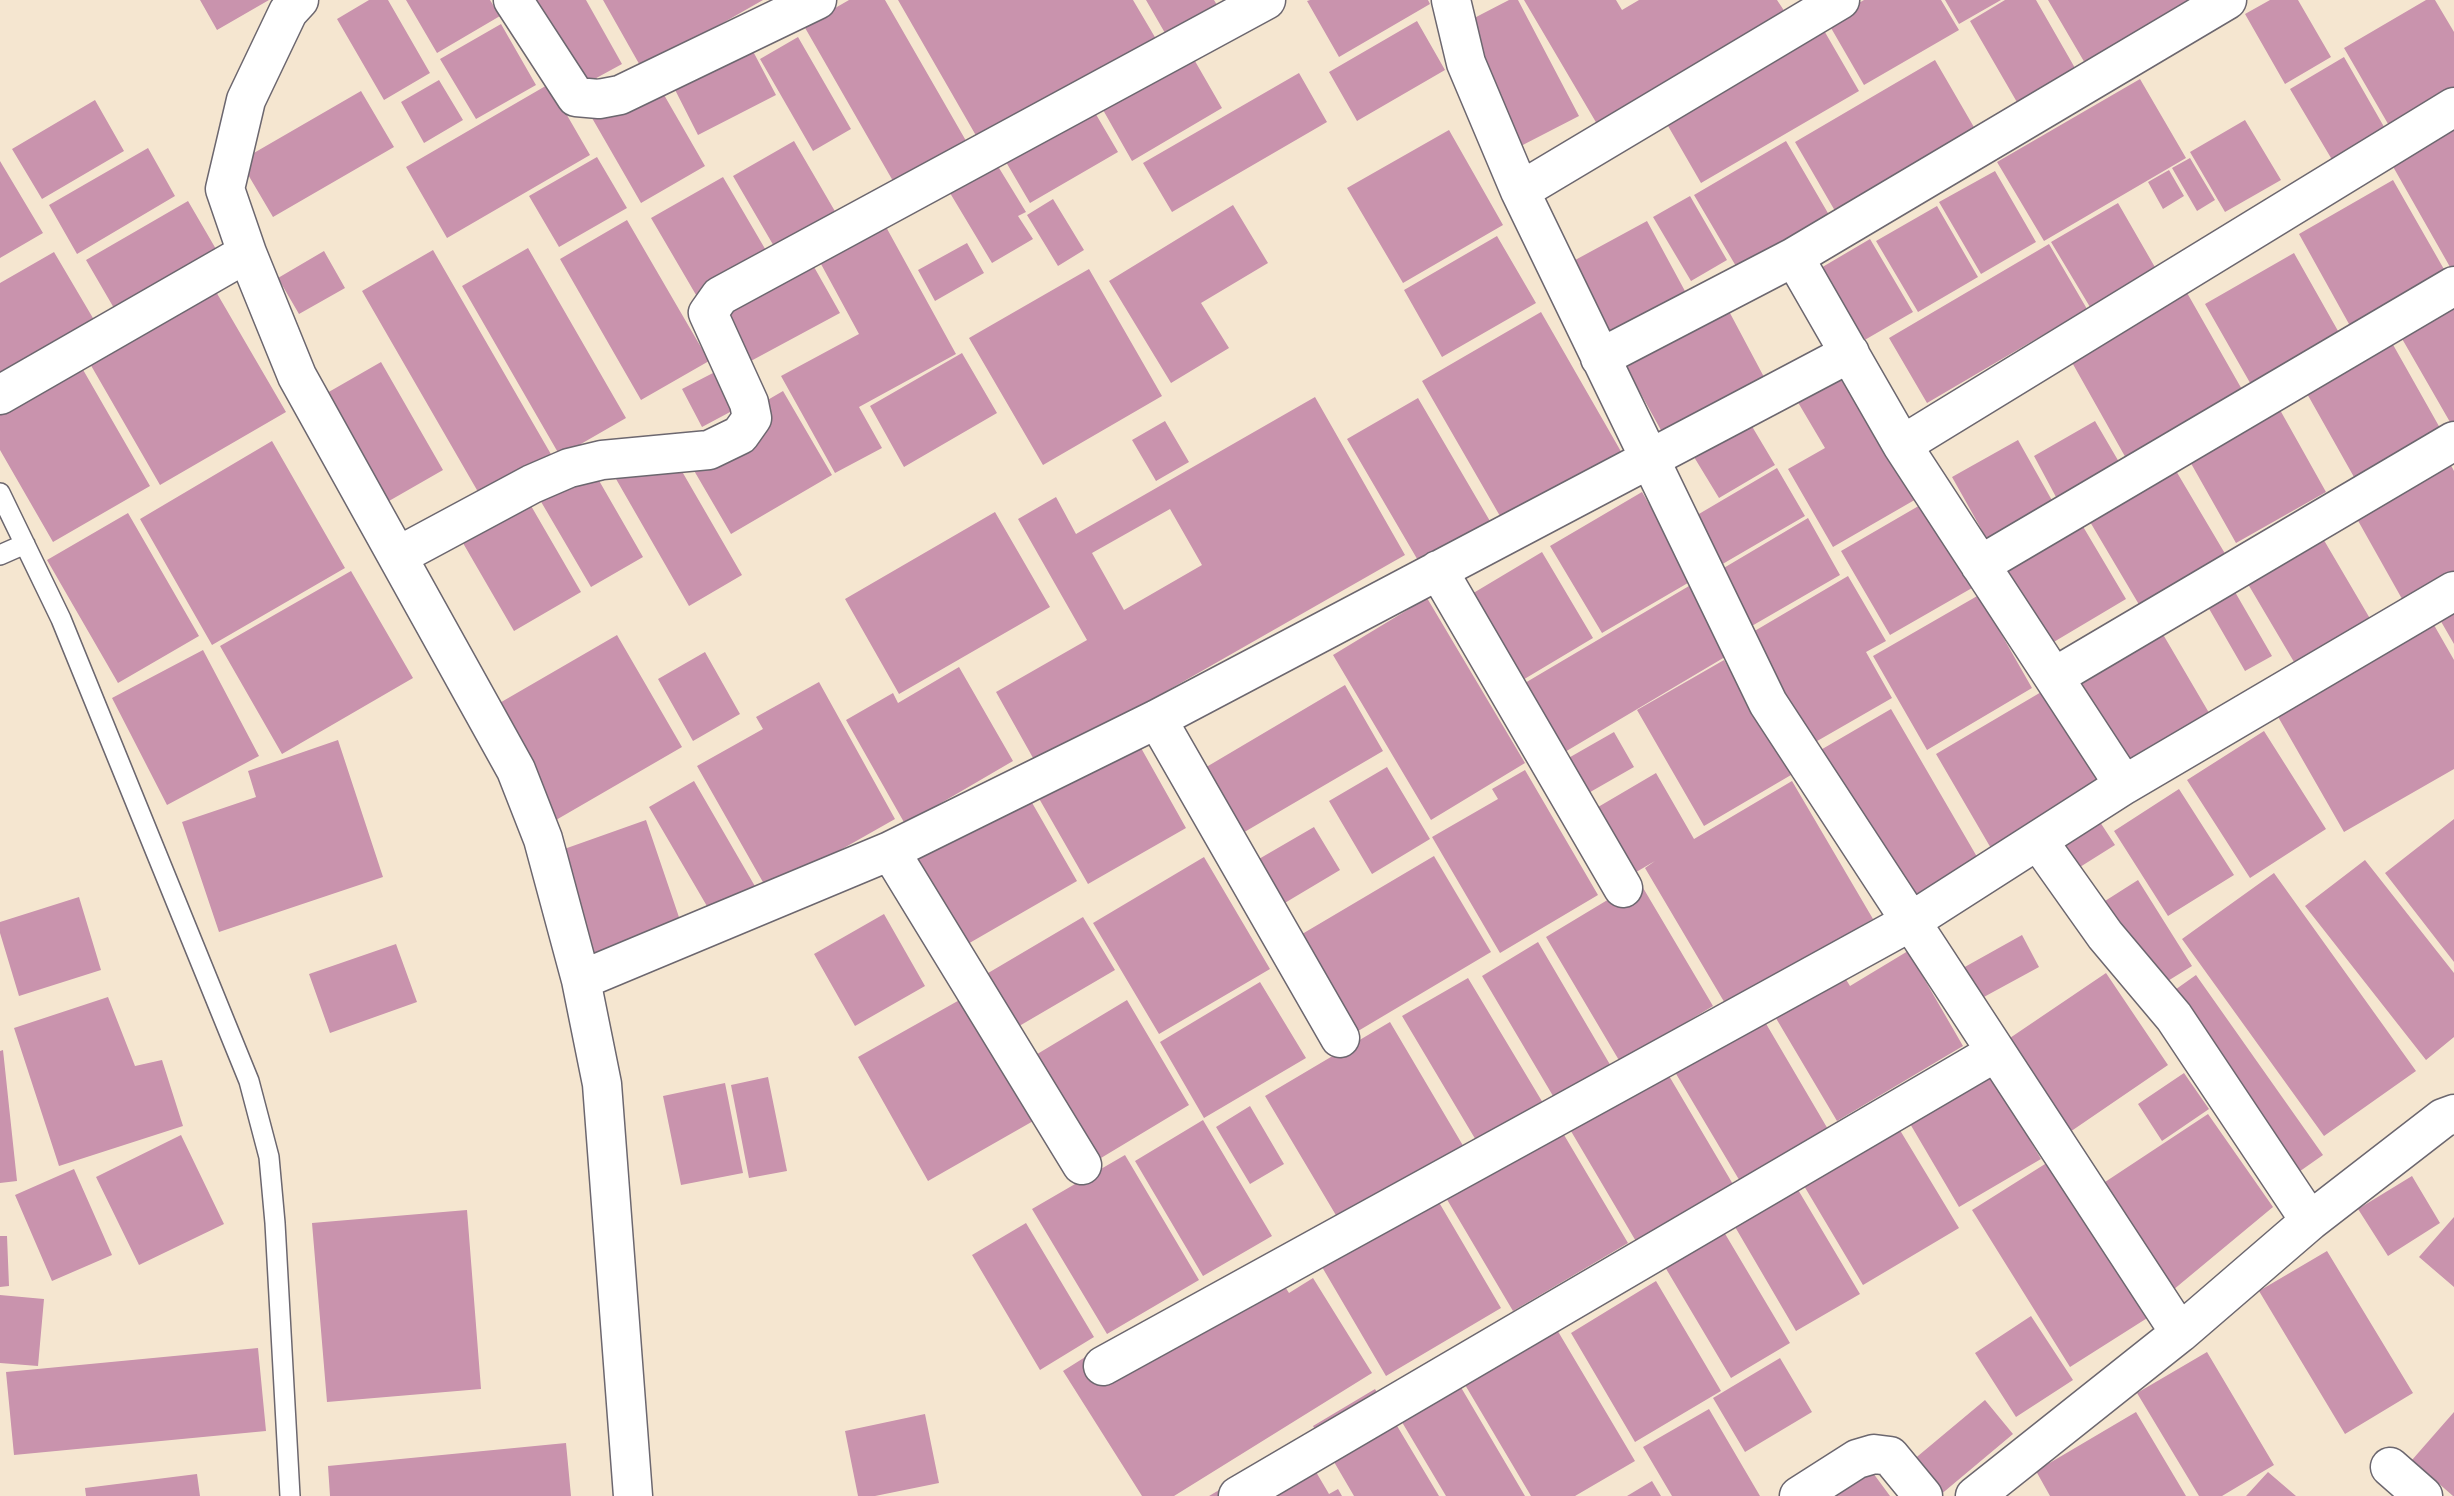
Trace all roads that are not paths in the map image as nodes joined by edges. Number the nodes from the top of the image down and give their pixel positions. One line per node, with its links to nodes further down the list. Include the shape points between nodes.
1 (299, 0): 10 (street, via 288,12 247,100 225,189)
2 (513, 0): 3 (street, via 576,97 599,99 620,94)
3 (817, 0)
4 (1266, 0): 22 (street, via 720,296 708,313 752,418 740,435 709,450 602,460 569,468)
5 (1451, 0): 9 (street, via 1466,63)
6 (1840, 0): 9 (street)
7 (2227, 0): 11 (street)
8 (2454, 107): 17 (street)
9 (1520, 191): 14 (street)
10 (247, 253): 15 (street); 22 (street, via 298,376)
11 (1794, 257): 13 (street); 14 (street)
12 (2454, 286): 23 (street)
13 (1850, 353): 17 (street); 18 (street)
14 (1600, 358): 18 (street)
15 (0, 395)
16 (2454, 441): 26 (street)
17 (1902, 445): 23 (street)
18 (1648, 461): 24 (street); 32 (street, via 1768,703)
19 (0, 493): 20 (lane)
20 (25, 544): 21 (lane); 42 (lane, via 103,718 248,1081 269,1157)
21 (0, 555)
22 (398, 556): 33 (street, via 516,770 543,839)
23 (1980, 565): 26 (street)
24 (1438, 570): 27 (street); 31 (street)
25 (2454, 591): 28 (street)
26 (2054, 677): 28 (street)
27 (1157, 719): 30 (street); 34 (street)
28 (2124, 785): 29 (street)
29 (2039, 842): 32 (street); 38 (street, via 2105,935 2174,1017)
30 (890, 851): 33 (street); 37 (street)
31 (1623, 888)
32 (1910, 922): 35 (street); 40 (street)
33 (581, 980): 43 (street, via 602,1084)
34 (1340, 1038)
35 (1996, 1052): 39 (street); 44 (street)
36 (2454, 1114): 38 (street)
37 (1082, 1165)
38 (2310, 1221): 39 (street)
39 (2180, 1333): 47 (street)
40 (1103, 1366)
41 (2390, 1467): 48 (street)
42 (290, 1496)
43 (633, 1496)
44 (1238, 1496)
45 (1799, 1496): 46 (street, via 1857,1459 1874,1454 1891,1456)
46 (1923, 1496)
47 (1975, 1496)
48 (2423, 1496)

